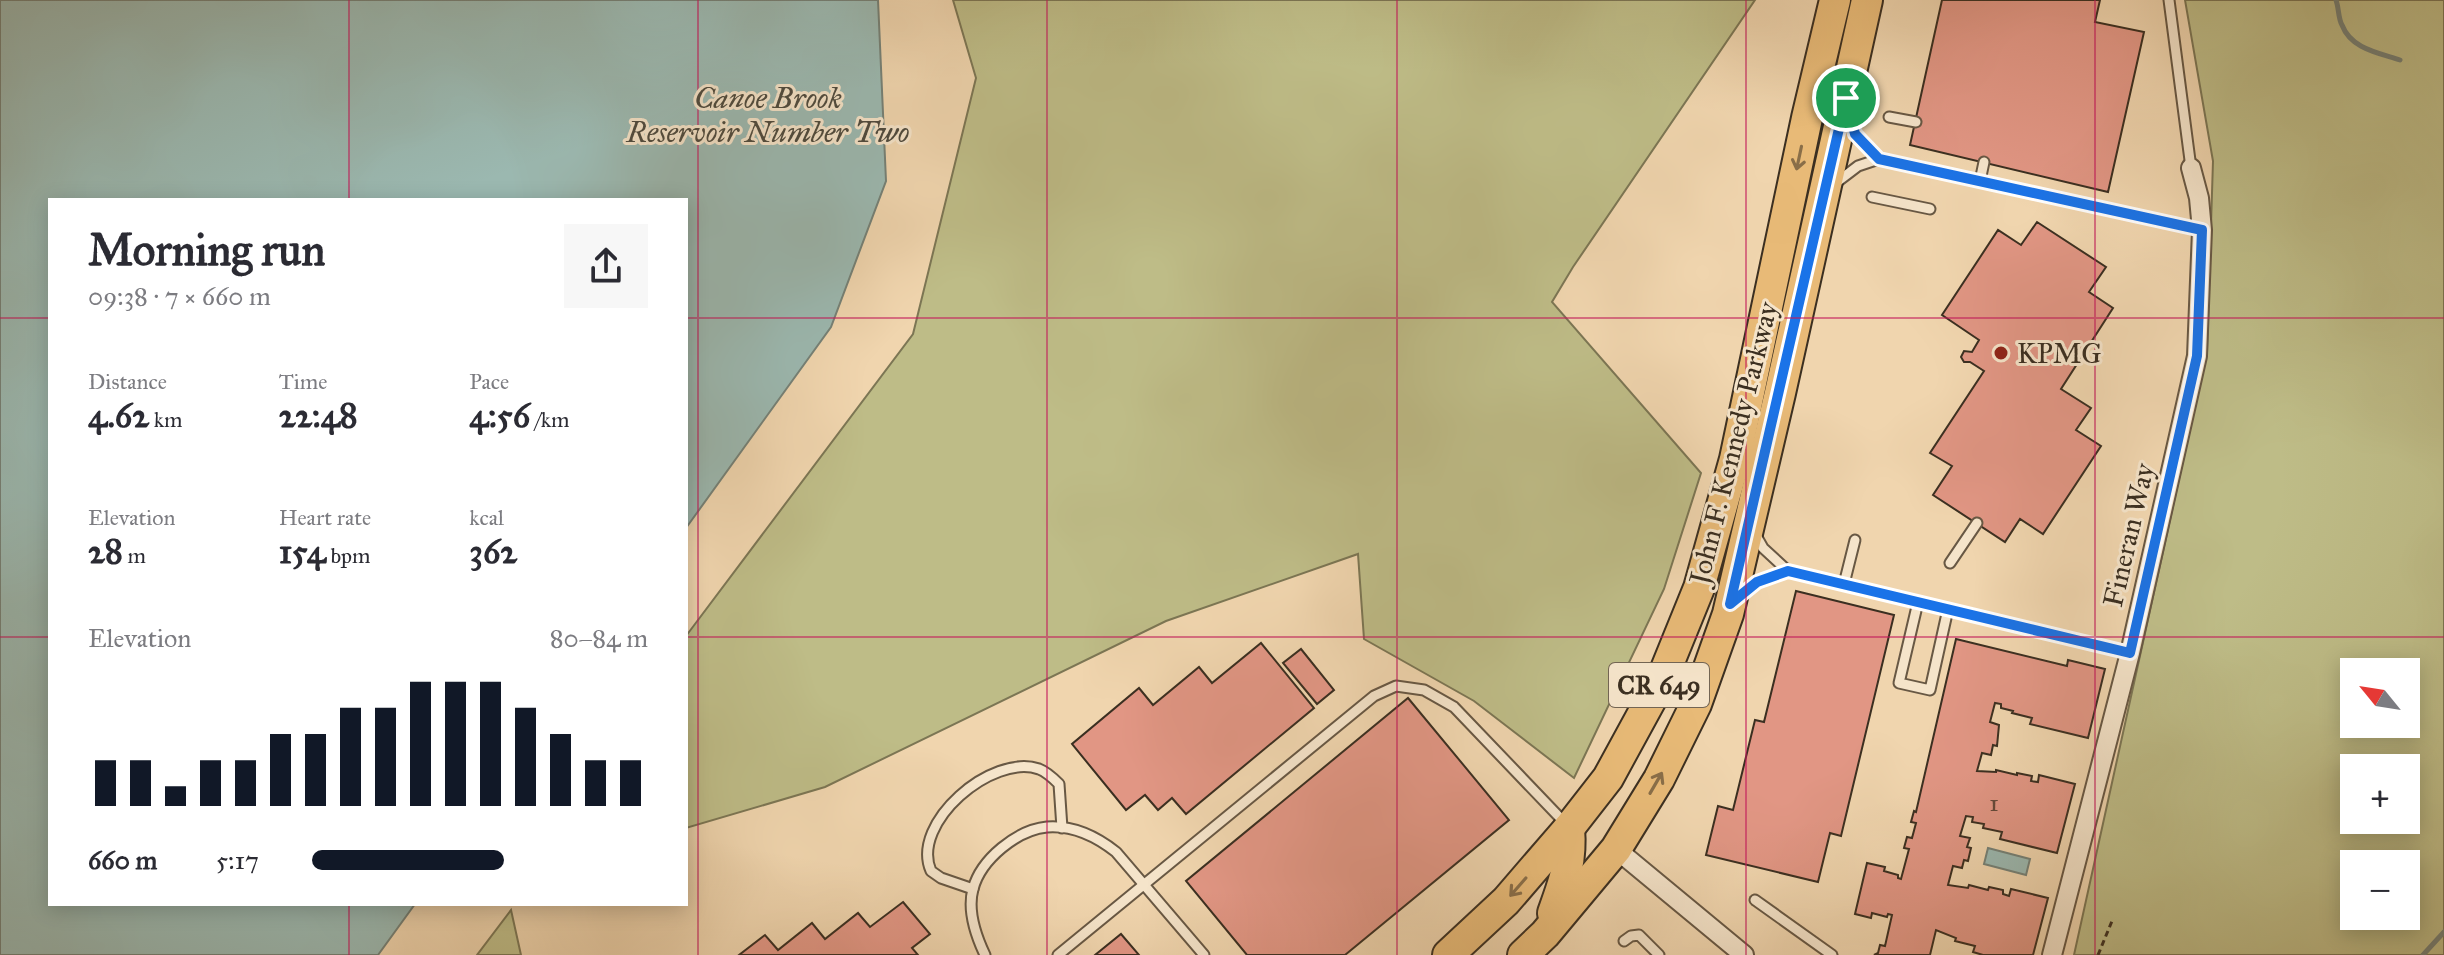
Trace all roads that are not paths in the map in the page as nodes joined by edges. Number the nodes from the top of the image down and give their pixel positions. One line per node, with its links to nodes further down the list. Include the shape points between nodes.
1 (1835, 0): 25 (main road, John F. Kennedy Parkway / CR 649, one-way to 25, via 1735,459 1699,588 1662,679)
2 (1867, 0): 4 (main road, John F. Kennedy Parkway / CR 649)
3 (2169, 0): 9 (lane)
4 (1846, 98): 7 (lane, via 1855,134); 12 (main road, John F. Kennedy Parkway / CR 649)
5 (1889, 117): 6 (lane)
6 (1916, 122)
7 (1879, 159): 10 (lane); 12 (lane, via 1846,173)
8 (1984, 162): 10 (lane)
9 (2191, 168): 14 (street, Fineran Way)
10 (1980, 181): 14 (lane)
11 (1872, 197): 13 (lane)
12 (1822, 205): 15 (main road, John F. Kennedy Parkway / CR 649)
13 (1930, 209)
14 (2202, 230): 24 (street, Fineran Way, via 2197,356)
15 (1750, 522): 19 (lane, via 1763,548); 22 (main road, John F. Kennedy Parkway / CR 649)
16 (1977, 523): 18 (lane)
17 (1855, 540): 20 (lane)
18 (1950, 563)
19 (1788, 571): 20 (lane); 22 (lane, via 1757,582)
20 (1844, 584): 21 (lane)
21 (1918, 602): 23 (lane); 23 (lane, via 1899,683 1930,690)
22 (1730, 604): 28 (main road, John F. Kennedy Parkway / CR 649, one-way to 22, via 1696,704)
23 (1948, 609): 24 (lane)
24 (2130, 653): 42 (street, Fineran Way)
25 (1608, 778): 27 (main road, John F. Kennedy Parkway / CR 649); 28 (main road, via 1602,818)
26 (1062, 828): 29 (lane, via 1099,838); 30 (lane, via 1035,830 997,852); 30 (lane, via 1059,784 1048,773 1036,768 1004,770 972,786 940,819 926,855 931,871)
27 (1569, 828): 29 (lane, via 1454,707 1424,690 1396,686 1374,696); 32 (main road, via 1569,867); 37 (main road, John F. Kennedy Parkway / CR 649, one-way to 37, via 1506,901)
28 (1616, 849): 32 (main road, John F. Kennedy Parkway / CR 649); 40 (street)
29 (1144, 885): 35 (lane); 36 (lane)
30 (973, 889): 34 (lane, via 976,936)
31 (1755, 900): 41 (lane)
32 (1545, 934): 38 (main road, John F. Kennedy Parkway / CR 649)
33 (1624, 941): 39 (lane, via 1639,935)
34 (985, 955)
35 (1058, 955)
36 (1204, 955)
37 (1448, 955)
38 (1523, 955)
39 (1659, 955)
40 (1744, 955)
41 (1832, 955)
42 (2052, 955)

